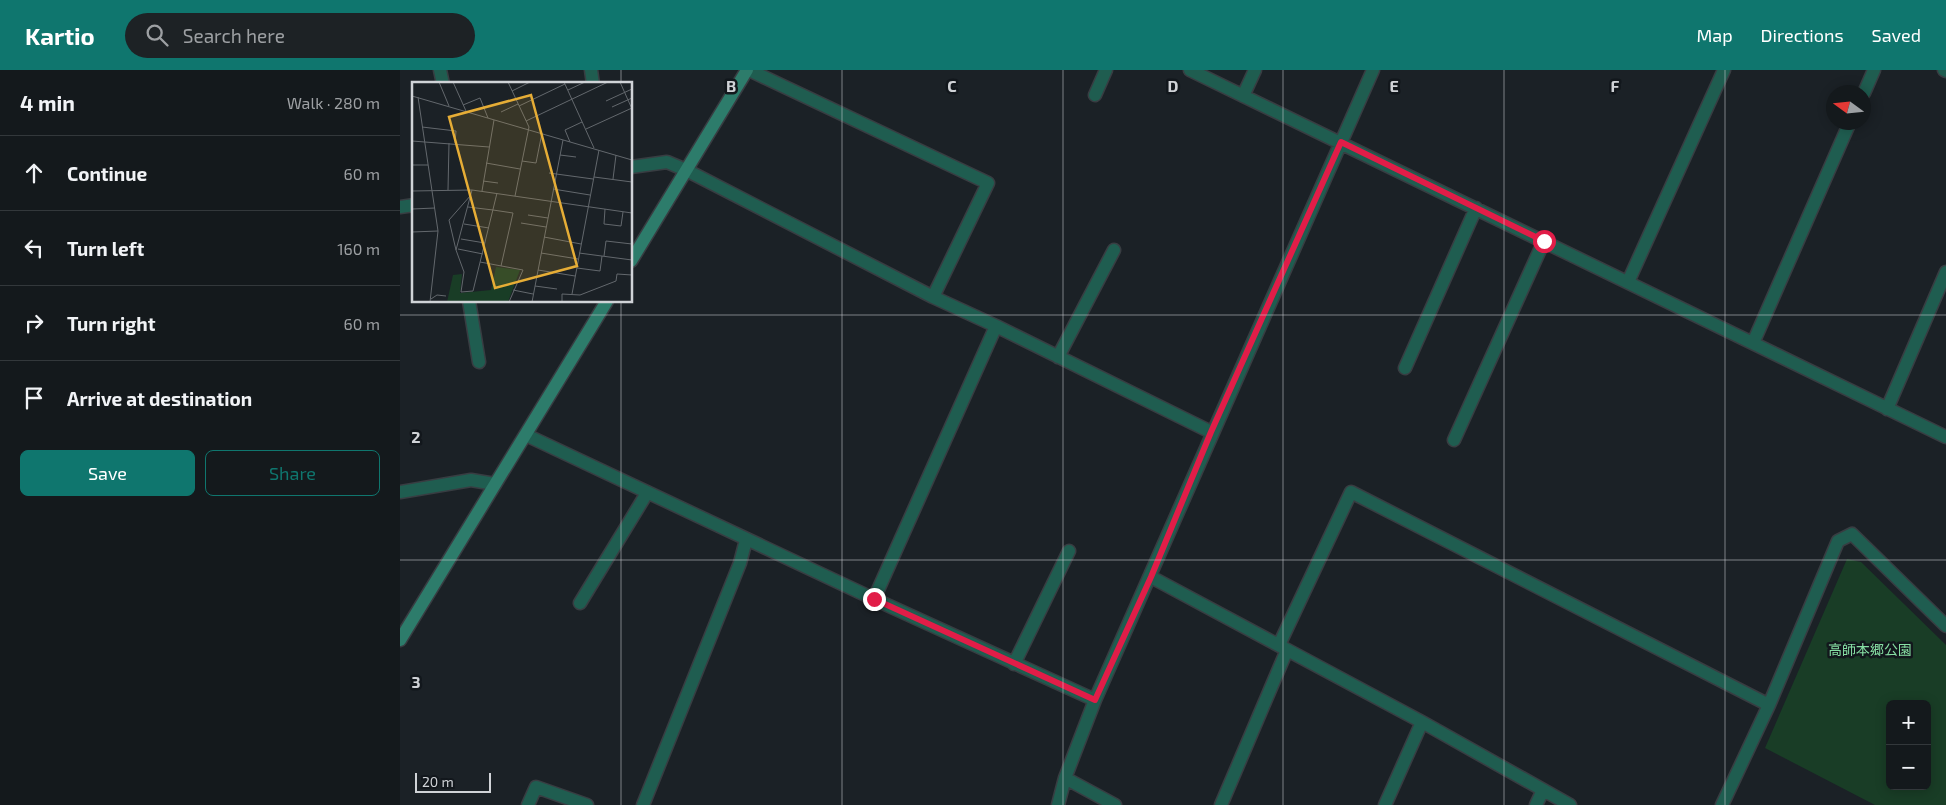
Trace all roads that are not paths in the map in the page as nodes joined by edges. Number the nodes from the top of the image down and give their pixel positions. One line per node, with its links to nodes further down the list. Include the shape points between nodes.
1 (748, 70): 14 (street); 21 (street, via 988,183)
2 (1106, 70): 9 (street)
3 (1190, 70): 10 (street)
4 (1255, 70): 10 (street)
5 (1373, 70): 12 (street)
6 (1724, 70): 20 (street)
7 (1874, 70): 8 (street)
8 (1867, 85)
9 (1095, 95)
10 (1244, 96): 12 (street)
11 (1846, 130): 25 (street)
12 (1341, 142): 15 (street); 30 (street)
13 (632, 167): 14 (street, via 668,162)
14 (686, 170): 18 (street); 21 (street)
15 (1476, 208): 16 (street); 28 (street)
16 (1544, 241): 20 (street); 33 (street)
17 (1114, 250): 26 (street)
18 (632, 259)
19 (1946, 272): 29 (street)
20 (1628, 282): 25 (street)
21 (933, 297): 24 (street)
22 (469, 302): 27 (street)
23 (606, 302): 31 (street)
24 (996, 326): 26 (street); 40 (street)
25 (1753, 343): 29 (street)
26 (1058, 357): 30 (street)
27 (479, 362)
28 (1405, 368)
29 (1887, 409): 32 (street)
30 (1211, 432): 39 (street)
31 (526, 435): 34 (street); 36 (street)
32 (1946, 437)
33 (1454, 440)
34 (495, 484): 35 (street, via 471,480); 43 (street)
35 (400, 492)
36 (647, 493): 37 (street); 41 (street)
37 (746, 540): 40 (street); 54 (street, via 740,563)
38 (1069, 551): 45 (street)
39 (1151, 577): 44 (street); 46 (street)
40 (874, 599): 45 (street)
41 (580, 604)
42 (1946, 626): 47 (street, via 1852,534 1838,541)
43 (400, 640)
44 (1283, 648): 47 (street, via 1351,492); 48 (street); 56 (street)
45 (1014, 664): 46 (street)
46 (1095, 700): 49 (street)
47 (1769, 704): 60 (street)
48 (1422, 722): 50 (street); 57 (street)
49 (1065, 778): 51 (street); 55 (street)
50 (1542, 790): 58 (street); 59 (street)
51 (1109, 803)
52 (528, 805): 53 (street, via 536,787)
53 (586, 805)
54 (643, 805)
55 (1058, 805)
56 (1221, 805)
57 (1385, 805)
58 (1536, 805)
59 (1570, 805)
60 (1722, 805)

